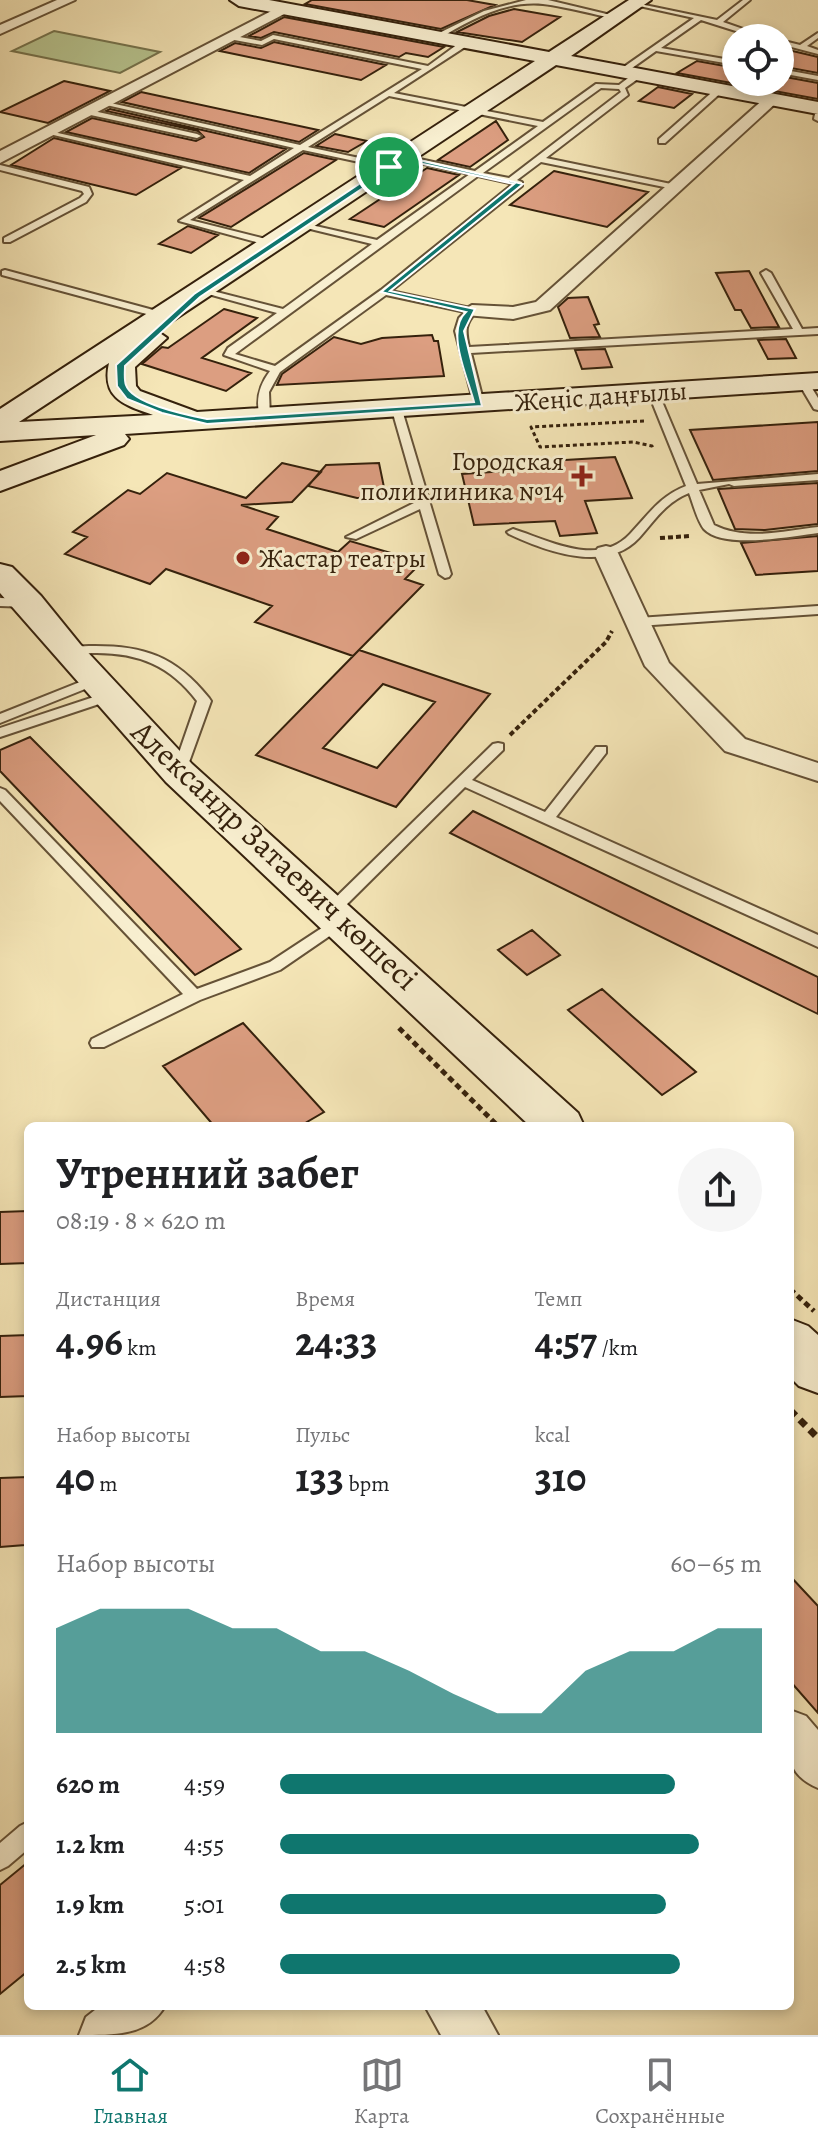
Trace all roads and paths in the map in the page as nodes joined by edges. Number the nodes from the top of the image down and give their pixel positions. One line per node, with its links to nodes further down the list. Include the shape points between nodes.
1 (68, 0): 12 (street)
2 (239, 0): 7 (main road)
3 (747, 0): 10 (lane)
4 (512, 1): 5 (lane); 15 (lane)
5 (543, 1): 8 (lane)
6 (640, 2): 8 (main road); 9 (lane)
7 (283, 9): 14 (street); 15 (main road)
8 (616, 17): 21 (main road)
9 (700, 17): 10 (lane); 19 (lane)
10 (718, 23): 11 (lane)
11 (722, 24)
12 (0, 30)
13 (818, 35): 18 (lane)
14 (232, 37): 23 (lane, via 262,43 273,37); 30 (street)
15 (435, 37): 16 (main road)
16 (465, 43): 21 (main road); 23 (lane)
17 (794, 45): 18 (lane)
18 (801, 47): 20 (lane)
19 (656, 49): 22 (lane); 25 (lane)
20 (818, 52)
21 (552, 58): 25 (main road); 32 (main road)
22 (722, 61)
23 (429, 68): 28 (lane)
24 (794, 74): 26 (lane)
25 (627, 77): 27 (main road); 34 (lane, via 599,86); 44 (lane, via 625,93)
26 (818, 78)
27 (721, 89): 29 (main road); 38 (lane)
28 (389, 94): 32 (lane); 42 (lane)
29 (772, 99): 31 (main road); 50 (street)
30 (106, 104): 33 (street); 40 (lane)
31 (818, 108)
32 (472, 110): 34 (lane); 45 (main road)
33 (89, 112): 35 (street); 37 (lane)
34 (545, 125): 47 (lane)
35 (49, 133): 41 (street); 48 (lane)
36 (0, 138): 41 (street)
37 (210, 138)
38 (662, 141)
39 (225, 142): 40 (lane)
40 (280, 143): 42 (lane)
41 (27, 144): 43 (street)
42 (304, 148): 45 (lane); 48 (lane)
43 (0, 158)
44 (539, 159): 49 (lane); 50 (lane)
45 (396, 162): 47 (lane); 51 (main road)
46 (0, 167): 52 (lane, via 86,189 88,194)
47 (476, 174): 49 (lane); 54 (lane)
48 (252, 179): 53 (lane, via 183,221)
49 (509, 182): 57 (lane, via 519,184)
50 (671, 187): 59 (street, via 543,306 513,313)
51 (301, 224): 53 (main road); 54 (lane)
52 (7, 240)
53 (271, 243): 58 (main road)
54 (379, 243): 60 (lane)
55 (5, 273): 61 (lane)
56 (766, 273): 63 (lane)
57 (384, 292): 59 (lane); 65 (lane)
58 (200, 293): 60 (lane); 61 (main road); 73 (main road, via 121,365 122,386 130,397 147,404)
59 (472, 311): 64 (lane, via 460,331)
60 (284, 312): 65 (lane, via 229,355)
61 (165, 316): 74 (main road)
62 (818, 331): 63 (lane)
63 (799, 332): 64 (lane)
64 (467, 350): 68 (lane)
65 (276, 370): 71 (lane, via 261,396)
66 (811, 382): 67 (main road, Жеңіс даңғылы); 69 (lane)
67 (653, 392): 68 (main road, Жеңіс даңғылы); 72 (lane)
68 (479, 404): 70 (main road, Жеңіс даңғылы)
69 (818, 407)
70 (397, 410): 71 (main road, Жеңіс даңғылы); 81 (lane)
71 (265, 418): 73 (main road, Жеңіс даңғылы)
72 (665, 420): 79 (lane); 80 (path, via 531,427 540,447 633,442 652,446)
73 (207, 421): 75 (main road, Жеңіс даңғылы)
74 (0, 422)
75 (155, 424): 76 (main road, Жеңіс даңғылы); 78 (main road)
76 (0, 432)
77 (818, 477): 79 (lane)
78 (0, 482)
79 (692, 486): 80 (lane); 82 (lane)
80 (672, 495): 86 (lane)
81 (424, 503): 85 (lane); 89 (lane)
82 (709, 527): 83 (lane, via 737,537); 86 (path, via 701,535)
83 (818, 530)
84 (513, 532): 87 (lane, via 544,547)
85 (352, 537)
86 (631, 540): 87 (lane)
87 (610, 562): 92 (street); 97 (path, via 615,625 606,642)
88 (0, 574): 90 (main road, Александр Затаевич көшесі)
89 (445, 574)
90 (15, 603): 93 (main road, Александр Затаевич көшесі)
91 (818, 610): 92 (lane)
92 (638, 622): 99 (street, via 658,666 735,745)
93 (68, 651): 94 (main road, Александр Затаевич көшесі); 100 (lane, via 119,647 157,658 195,688 204,701 202,714)
94 (102, 688): 95 (lane); 96 (lane); 100 (main road, Александр Затаевич көшесі)
95 (0, 719)
96 (0, 733)
97 (498, 747): 101 (lane)
98 (601, 750): 103 (lane)
99 (818, 772)
100 (179, 773): 104 (main road, Александр Затаевич көшесі)
101 (463, 781): 103 (lane); 104 (lane)
102 (0, 793): 106 (lane)
103 (547, 819): 105 (lane)
104 (337, 916): 106 (lane, via 275,966); 110 (main road, Александр Затаевич көшесі)
105 (818, 941)
106 (194, 996): 108 (lane)
107 (394, 1023): 109 (path)
108 (98, 1043)
109 (494, 1122)
110 (557, 1122)
111 (794, 1293): 112 (path)
112 (818, 1314)
113 (794, 1346): 114 (main road)
114 (818, 1369)
115 (794, 1414): 116 (path)
116 (818, 1438)
117 (794, 1737): 118 (street)
118 (818, 1765)
119 (24, 1837): 120 (lane)
120 (0, 1858)
121 (135, 2010): 123 (street)
122 (453, 2010): 124 (street)
123 (104, 2035)
124 (473, 2035)

